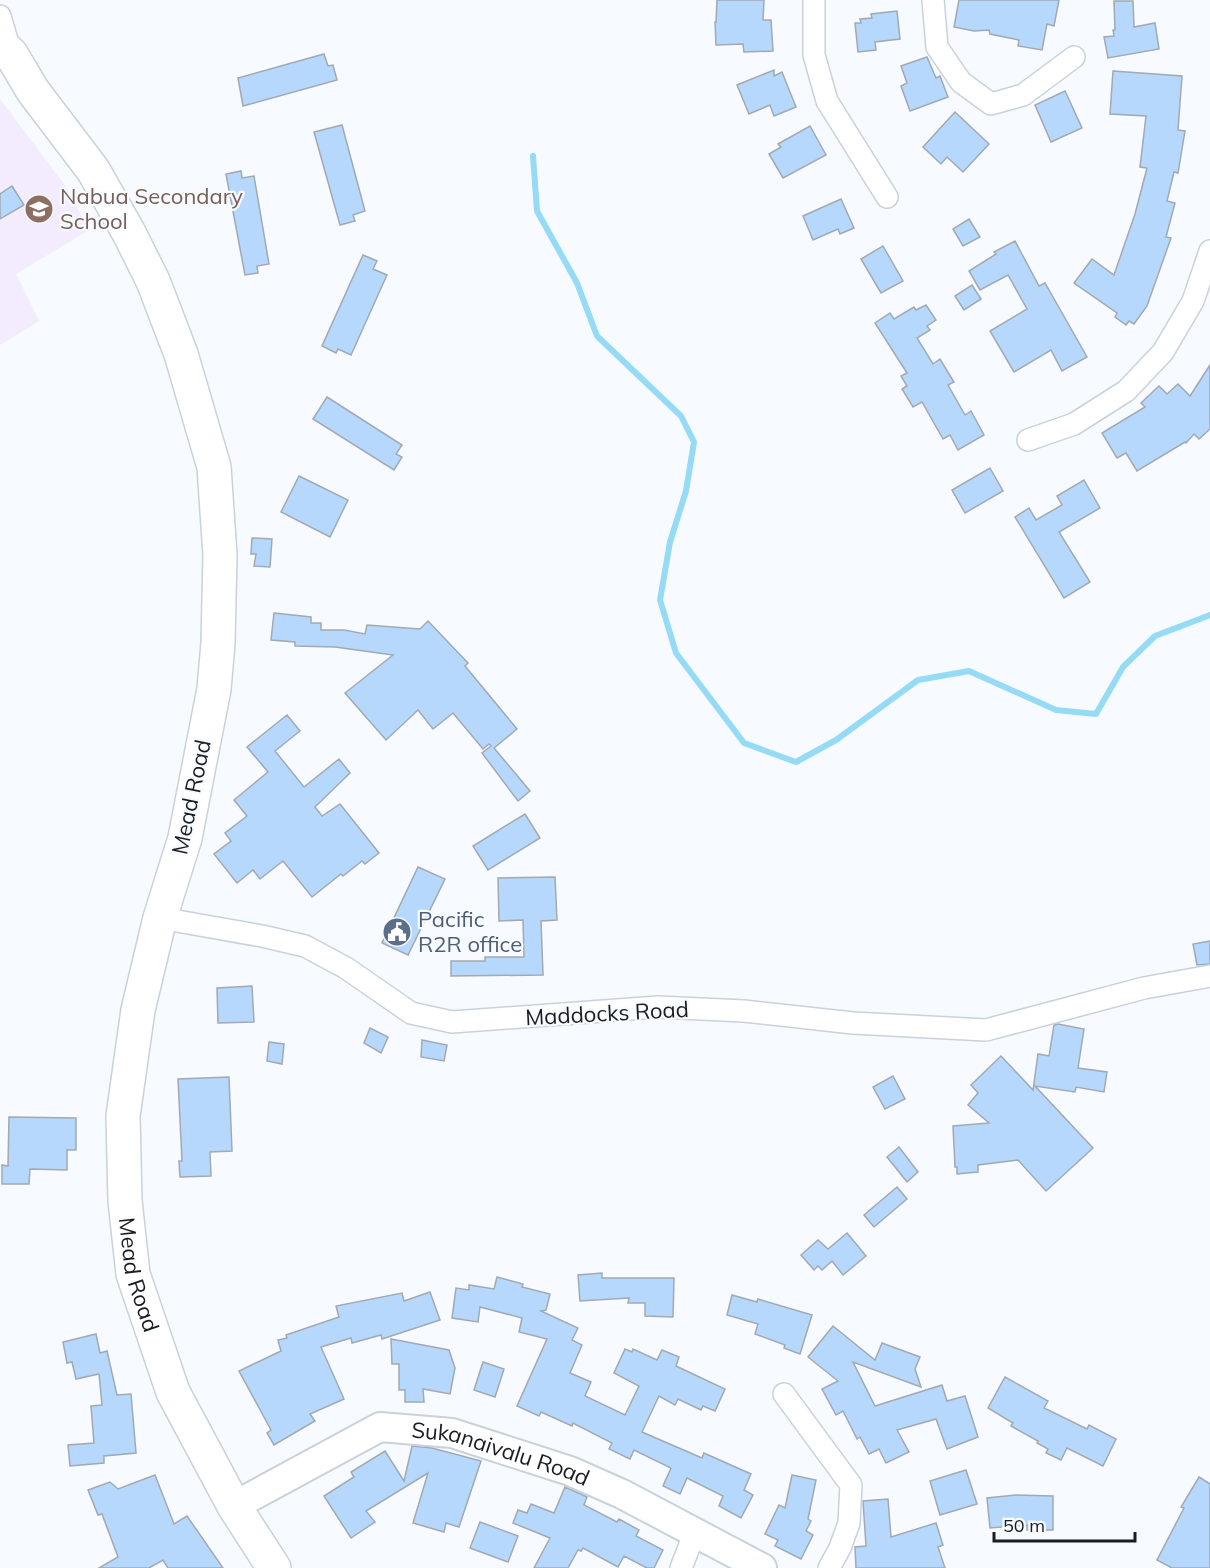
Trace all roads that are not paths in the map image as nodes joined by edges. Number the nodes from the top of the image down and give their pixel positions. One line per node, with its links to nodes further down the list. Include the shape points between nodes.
1 (814, 0): 6 (street, via 814,55 827,101)
2 (933, 0): 5 (street, via 937,47 961,82 991,104 1023,96)
3 (0, 16): 4 (street)
4 (5, 49): 9 (main road, Mead Road, via 93,171 129,233 153,281 181,354 214,467 220,555 214,689 185,838)
5 (1074, 57)
6 (887, 197)
7 (1210, 251): 8 (street, via 1193,301 1163,352 1126,391 1074,424)
8 (1028, 440)
9 (160, 918): 10 (street, Maddocks Road, via 305,946 346,968 411,1013 452,1022 658,1007 986,1030 1144,988); 12 (main road, Mead Road, via 138,1010 123,1116 125,1201 133,1274 173,1392)
10 (1210, 975)
11 (784, 1394): 17 (street, via 851,1485 849,1523)
12 (234, 1506): 13 (main road, Sukanaivalu Road, via 380,1427 452,1433 570,1471); 14 (main road, Mead Road)
13 (695, 1532): 15 (street); 16 (main road, Sukanaivalu Road)
14 (274, 1568)
15 (681, 1568)
16 (762, 1568)
17 (829, 1568)

